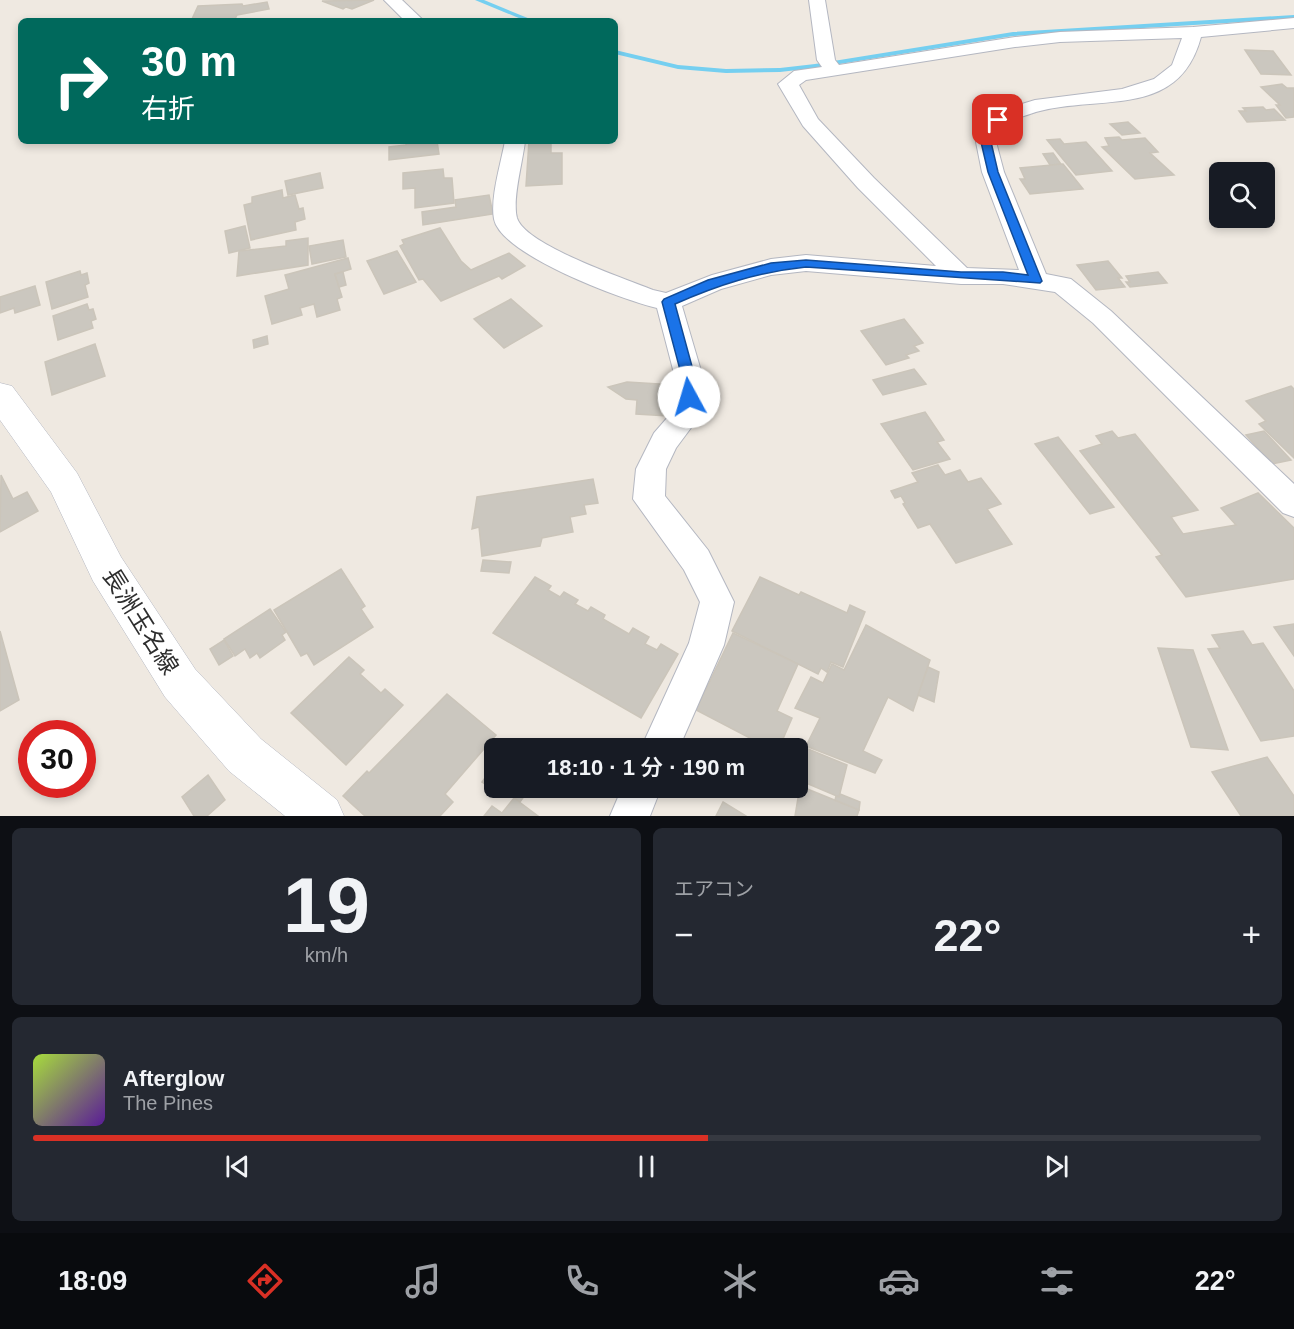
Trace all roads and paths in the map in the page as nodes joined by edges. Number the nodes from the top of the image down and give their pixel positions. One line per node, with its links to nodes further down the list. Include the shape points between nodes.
1 (392, 0): 3 (street)
2 (817, 0): 6 (street)
3 (412, 18)
4 (1290, 24): 5 (street)
5 (1193, 32): 6 (street, via 1015,42); 9 (street, via 1187,54 1175,74 1153,87 1114,97 1028,106 998,120 986,142 993,172)
6 (829, 67): 8 (street, via 801,75 788,84 810,122)
7 (515, 144): 10 (street, via 505,205 506,221 520,240 552,258)
8 (961, 276): 9 (street); 10 (street, via 806,263 771,267 712,282)
9 (1036, 281): 12 (street, via 1062,285 1102,317)
10 (668, 302): 13 (street, via 690,381 688,413 664,441 651,469 649,499 696,560 717,602 706,645)
11 (0, 395): 15 (main road, 長洲玉名線, via 64,483 107,569 180,683 245,755)
12 (1294, 504)
13 (664, 738)
14 (638, 798): 16 (street)
15 (321, 816)
16 (630, 816)

